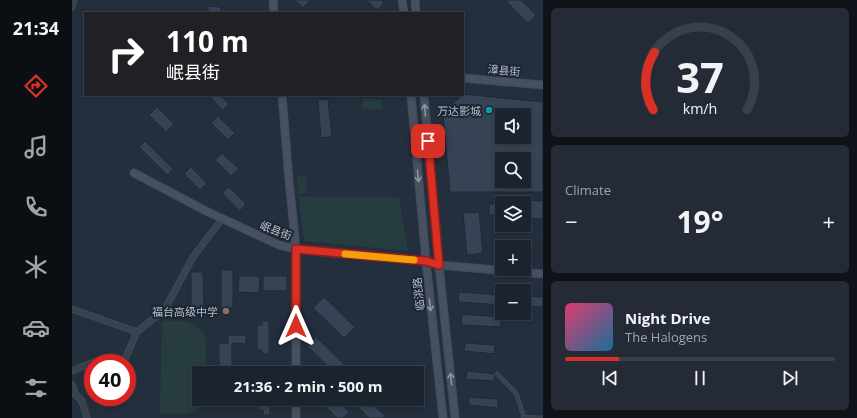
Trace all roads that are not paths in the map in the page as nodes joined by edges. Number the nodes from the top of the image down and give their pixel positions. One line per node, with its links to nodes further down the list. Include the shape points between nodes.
1 (74, 0): 5 (street)
2 (273, 0): 6 (street)
3 (402, 0): 7 (street)
4 (415, 0): 8 (street)
5 (72, 7)
6 (274, 12)
7 (404, 12)
8 (416, 12)
9 (464, 78): 10 (street, 漳县街)
10 (543, 85)
11 (282, 96): 16 (street)
12 (411, 96): 17 (street, 临洮路, one-way to 17)
13 (424, 96): 18 (street, one-way to 13)
14 (134, 173): 15 (street, 岷县街)
15 (222, 219): 16 (street, 岷县街, via 279,246); 21 (street, via 193,257 165,309)
16 (296, 249): 17 (street, 岷县街); 22 (street)
17 (426, 261): 18 (street, 岷县街); 31 (street, 临洮路, one-way to 31)
18 (439, 265): 19 (street, 岷县街); 32 (street, one-way to 18)
19 (543, 274)
20 (72, 309): 21 (street)
21 (137, 332): 23 (street, via 125,358 96,361)
22 (296, 366)
23 (72, 371)
24 (497, 374): 28 (lane, via 516,393)
25 (72, 384): 26 (street)
26 (74, 393): 29 (street, via 82,401)
27 (296, 406): 30 (street)
28 (523, 417): 33 (lane)
29 (87, 418)
30 (296, 418)
31 (442, 418)
32 (455, 418)
33 (543, 418)

